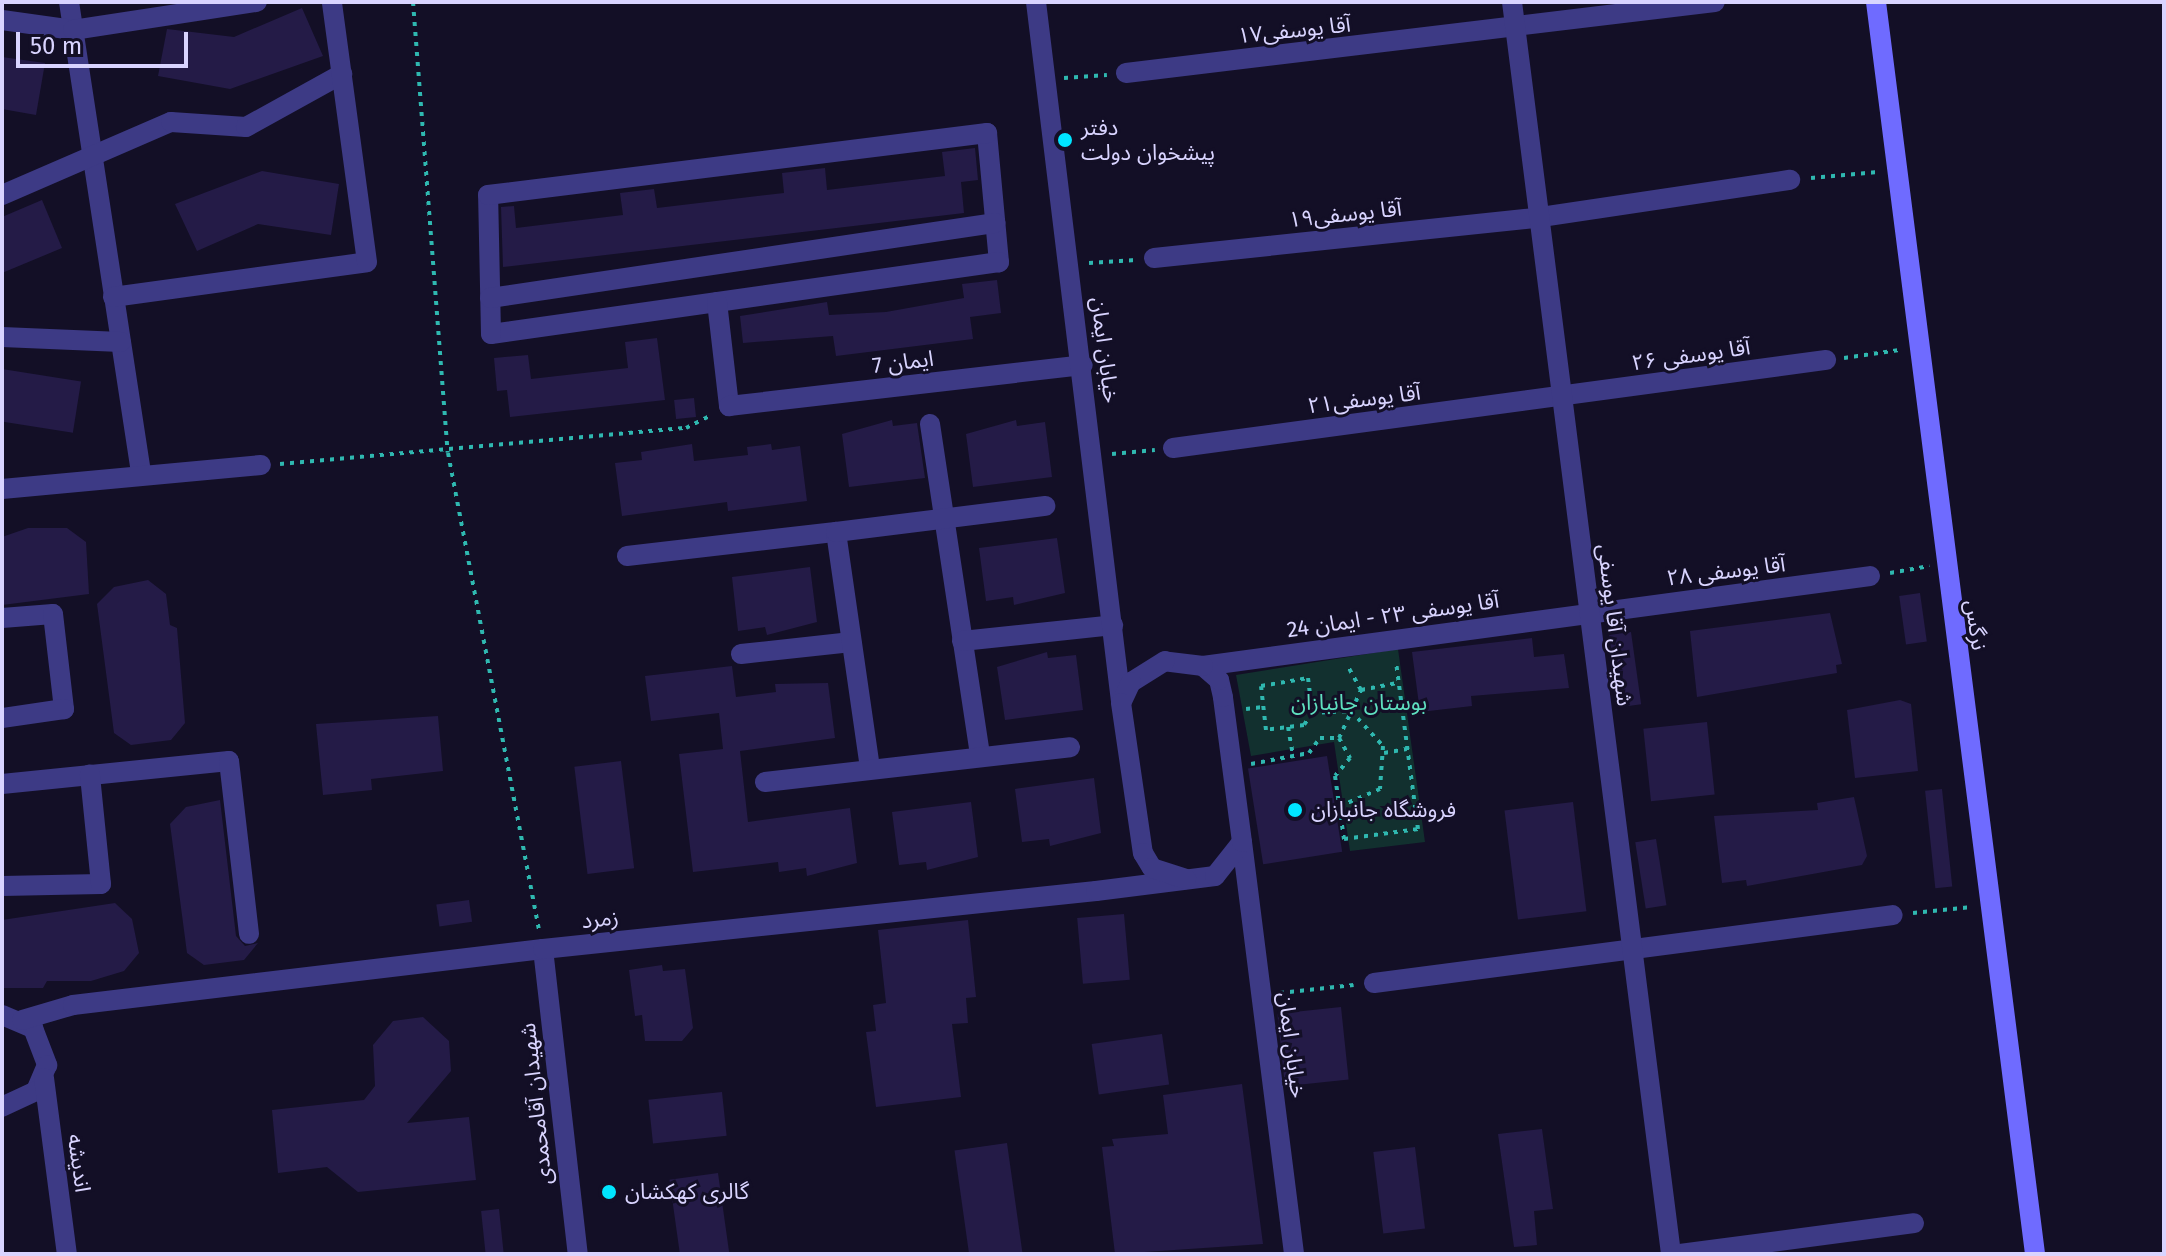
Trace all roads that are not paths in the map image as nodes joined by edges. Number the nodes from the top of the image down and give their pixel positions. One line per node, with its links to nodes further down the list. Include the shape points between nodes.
1 (69, 2): 9 (street)
2 (257, 2): 9 (street)
3 (332, 2): 12 (street)
4 (1036, 2): 25 (street, خیابان ایمان)
5 (1512, 2): 10 (street, شهیدان آقا یوسفی)
6 (1715, 2): 10 (street, آقا یوسفی۱۷)
7 (1876, 2): 73 (main road, نرگس, via 1943,563)
8 (2, 20): 9 (street)
9 (73, 30): 13 (street)
10 (1515, 30): 11 (street, آقا یوسفی۱۷); 16 (street, شهیدان آقا یوسفی)
11 (1126, 73)
12 (342, 74): 13 (street, via 246,127 171,122); 19 (street, via 367,262)
13 (93, 161): 15 (street); 19 (street)
14 (1790, 180): 16 (street, آقا یوسفی۱۹)
15 (2, 195)
16 (1541, 217): 18 (street, آقا یوسفی۱۹); 26 (street, شهیدان آقا یوسفی)
17 (995, 223): 20 (street); 20 (street, via 987,133 488,195); 21 (street, via 999,262)
18 (1154, 258)
19 (113, 297): 23 (street)
20 (490, 298): 21 (street, via 491,334)
21 (717, 302): 25 (street, ایمان 7, via 729,406)
22 (2, 337): 23 (street)
23 (121, 342): 30 (street)
24 (1826, 360): 26 (street, آقا یوسفی ۲۶)
25 (1083, 365): 39 (street, خیابان ایمان)
26 (1562, 398): 28 (street, آقا یوسفی۲۱); 37 (street, شهیدان آقا یوسفی)
27 (930, 424): 33 (street)
28 (1173, 448)
29 (261, 465): 30 (street)
30 (141, 475): 31 (street)
31 (2, 489)
32 (1045, 506): 33 (street)
33 (944, 520): 34 (street); 40 (street)
34 (836, 532): 35 (street); 41 (street)
35 (627, 556)
36 (1870, 576): 37 (street, آقا یوسفی ۲۸)
37 (1589, 612): 43 (street, آقا یوسفی ۲۳ - ایمان 24); 61 (street, شهیدان آقا یوسفی)
38 (2, 618): 45 (street, via 53,614 64,709)
39 (1113, 625): 40 (street); 44 (street, خیابان ایمان)
40 (962, 641): 47 (street)
41 (851, 642): 42 (street); 48 (street)
42 (741, 654)
43 (1203, 666): 44 (street, آقا یوسفی ۲۳ - ایمان 24, via 1165,661 1146,668); 52 (street, خیابان ایمان, via 1219,680)
44 (1121, 703): 53 (street, خیابان ایمان)
45 (2, 718)
46 (1070, 747): 47 (street)
47 (980, 755): 48 (street)
48 (870, 768): 50 (street)
49 (90, 775): 51 (street); 57 (street, via 101,884); 60 (street, via 229,761)
50 (765, 782)
51 (2, 784)
52 (1242, 842): 54 (street); 56 (street, خیابان ایمان)
53 (1143, 853): 55 (street, via 1152,868); 58 (street, via 1130,873)
54 (1215, 876): 55 (street, زمرد); 56 (street, زمرد, via 1236,874)
55 (1186, 879): 58 (street, زمرد)
56 (1247, 884): 70 (street, خیابان ایمان)
57 (2, 886)
58 (1096, 891): 62 (street, زمرد)
59 (1893, 915): 61 (street)
60 (249, 934)
61 (1632, 947): 63 (street); 71 (street, شهیدان آقا یوسفی)
62 (543, 949): 64 (street, زمرد, via 73,1005); 69 (street, شهیدان آقامحمدی)
63 (1374, 983)
64 (12, 1018): 65 (street, انديشه, via 46,1052)
65 (44, 1078): 66 (street, via 24,1101); 68 (street, انديشه)
66 (2, 1107)
67 (1914, 1223): 72 (street)
68 (67, 1254)
69 (578, 1254)
70 (1294, 1254)
71 (1671, 1254)
72 (1680, 1254)
73 (2035, 1254)

